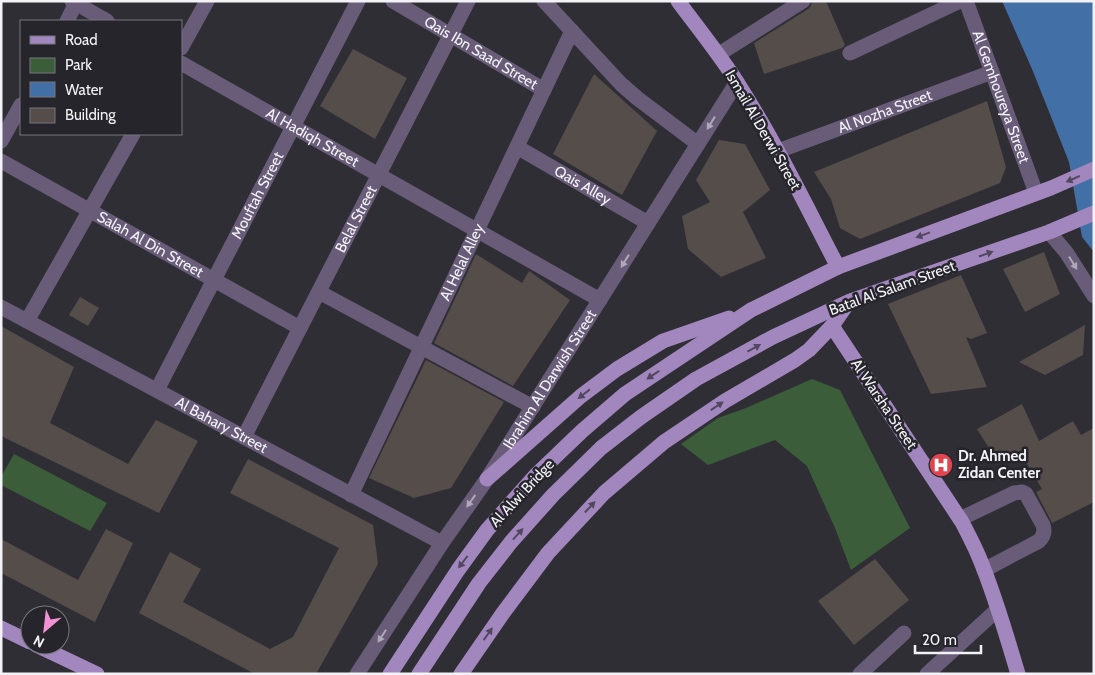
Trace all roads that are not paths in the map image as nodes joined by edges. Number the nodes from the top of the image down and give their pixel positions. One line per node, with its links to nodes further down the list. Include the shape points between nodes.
1 (207, 1): 15 (street)
2 (358, 1): 23 (street, Mouftah Street)
3 (393, 1): 14 (street, Qais Ibn Saad Street)
4 (468, 1): 14 (street, Belal Street)
5 (544, 1): 13 (street)
6 (678, 1): 17 (main road, Ismail Al Derwi Street)
7 (802, 1): 17 (street)
8 (960, 1): 16 (street)
9 (966, 1): 19 (street, Al Gemhoureya Street)
10 (75, 2): 11 (street); 12 (street)
11 (66, 20)
12 (105, 20)
13 (572, 31): 21 (street, Al Helal Alley); 26 (street, via 621,84)
14 (450, 35): 21 (street, Qais Ibn Saad Street); 31 (street, Belal Street)
15 (182, 46)
16 (850, 53)
17 (719, 54): 20 (main road, Ismail Al Derwi Street)
18 (182, 64): 23 (street, Al Hadiqh Street)
19 (992, 72): 28 (street, Al Nozha Street); 32 (street, Al Gemhoureya Street)
20 (737, 82): 26 (street, Ibrahim Al Darwish Street, one-way to 26); 28 (main road, Ismail Al Derwi Street)
21 (544, 90): 27 (street, Al Helal Alley)
22 (20, 106): 25 (street)
23 (293, 126): 31 (street, Al Hadiqh Street); 39 (street, Mouftah Street)
24 (132, 135): 33 (street)
25 (1, 141)
26 (698, 144): 35 (street, Ibrahim Al Darwish Street)
27 (517, 147): 35 (street, Qais Alley); 36 (street, Al Helal Alley)
28 (778, 151): 38 (main road, Ismail Al Derwi Street)
29 (1, 161): 33 (street, Salah Al Din Street)
30 (1094, 169): 32 (main road, one-way to 32)
31 (379, 175): 36 (street, Al Hadiqh Street); 40 (street, Belal Street)
32 (1036, 193): 38 (main road, one-way to 38)
33 (89, 210): 39 (street, Salah Al Din Street); 46 (street)
34 (1094, 212): 37 (main road, Batal Al Salam Street)
35 (648, 223): 42 (street, Ibrahim Al Darwish Street, one-way to 42)
36 (477, 230): 42 (street, Al Hadiqh Street); 49 (street, Al Helal Alley)
37 (1049, 232): 41 (street, one-way to 41); 43 (main road, Batal Al Salam Street, one-way to 37)
38 (838, 267): 45 (main road)
39 (214, 280): 48 (street, Salah Al Din Street); 51 (street, Mouftah Street)
40 (319, 292): 48 (street, Belal Street); 49 (street)
41 (1094, 296)
42 (600, 300): 52 (street, Ibrahim Al Darwish Street)
43 (850, 301): 47 (main road); 50 (main road, Batal Al Salam Street, one-way to 43)
44 (1, 307): 46 (street, Al Bahary Street)
45 (751, 310): 54 (main road, one-way to 54, via 663,341 616,370 581,396); 66 (main road, Al Alwi Bridge, one-way to 66, via 625,394 535,476 458,570)
46 (27, 321): 51 (street, Al Bahary Street)
47 (832, 326): 56 (main road, Al Warsha Street); 68 (main road, one-way to 47, via 548,553 604,493 664,442 809,350)
48 (300, 328): 53 (street, Belal Street)
49 (421, 347): 52 (street); 55 (street, Al Helal Alley)
50 (696, 379): 67 (main road, Al Alwi Bridge, one-way to 50, via 479,583 552,495 641,416)
51 (157, 390): 53 (street, Al Bahary Street)
52 (533, 407): 54 (street, Ibrahim Al Darwish Street)
53 (244, 437): 55 (street, Al Bahary Street)
54 (487, 479): 57 (street, Ibrahim Al Darwish Street, one-way to 57)
55 (351, 495): 57 (street, Al Bahary Street)
56 (960, 519): 58 (main road, Al Warsha Street); 58 (street, via 1022,492 1043,524 1044,535 1039,541)
57 (442, 543): 65 (street, Ibrahim Al Darwish Street, one-way to 65)
58 (984, 570): 59 (main road, Al Warsha Street)
59 (998, 609): 70 (street); 71 (main road, Al Warsha Street)
60 (1, 628): 62 (main road)
61 (904, 633): 69 (street)
62 (20, 637)
63 (57, 655): 64 (main road)
64 (97, 674)
65 (357, 674)
66 (390, 674)
67 (419, 674)
68 (461, 674)
69 (860, 674)
70 (927, 674)
71 (1018, 674)

